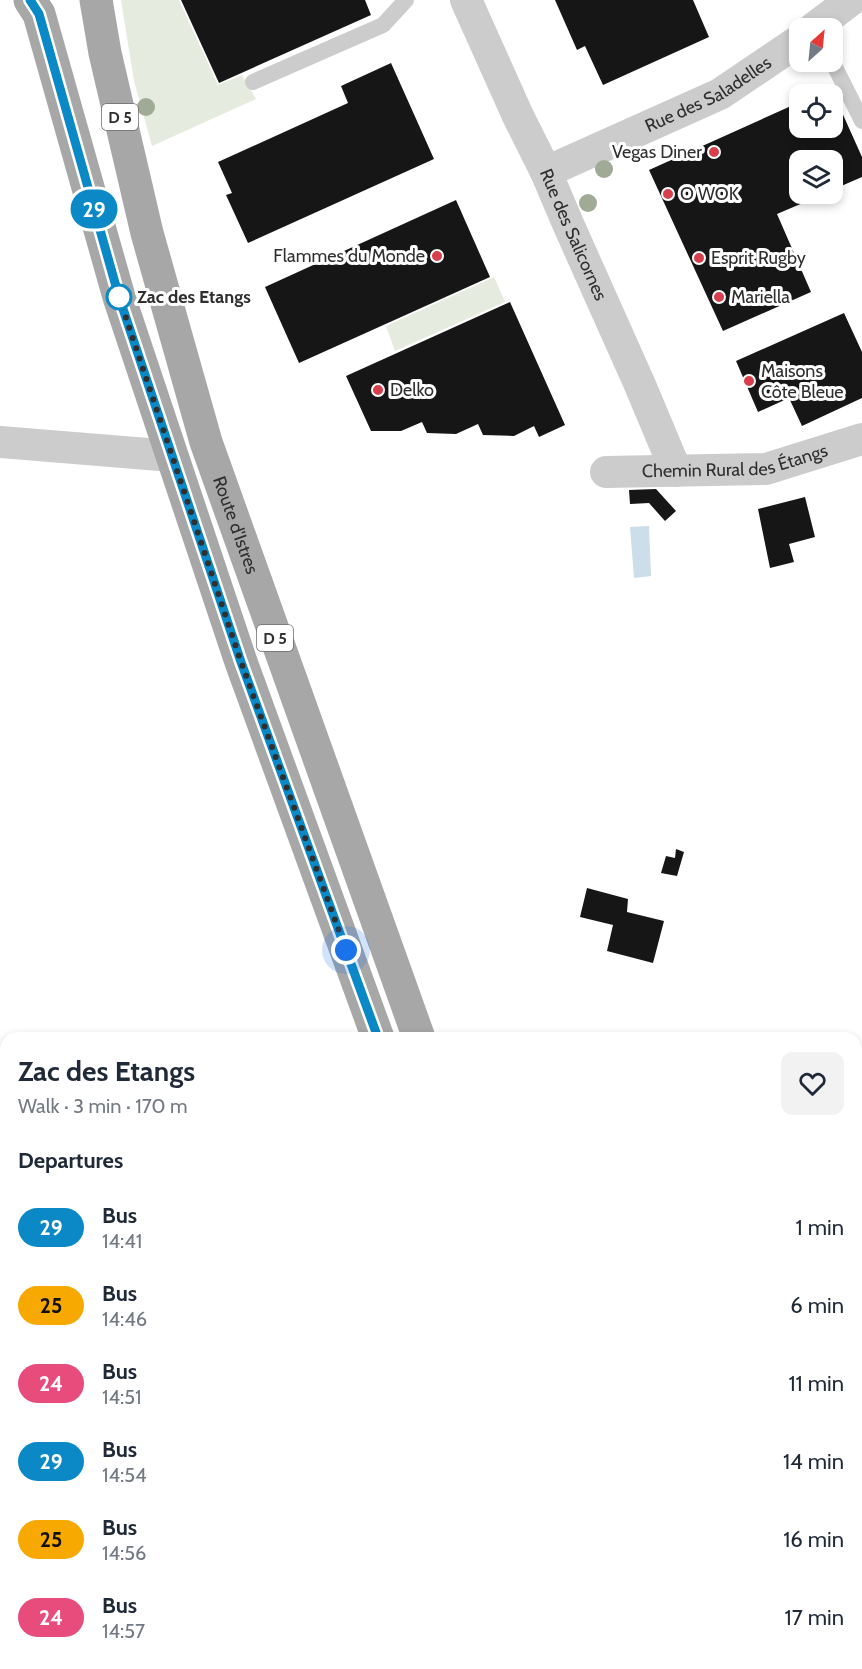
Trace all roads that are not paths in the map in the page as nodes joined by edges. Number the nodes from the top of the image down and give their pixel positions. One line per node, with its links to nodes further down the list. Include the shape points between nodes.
1 (30, 0): 14 (main road, D 5, via 39,14 119,297)
2 (96, 0): 18 (main road, Route d'Istres / D 5, via 147,233 206,442)
3 (406, 0): 9 (lane, via 383,26)
4 (466, 0): 11 (street, Rue des Salicornes)
5 (851, 0): 6 (street, Rue des Saladelles)
6 (828, 18)
7 (789, 46): 11 (street, Rue des Saladelles, via 720,94)
8 (838, 72): 10 (lane)
9 (253, 82)
10 (862, 121)
11 (546, 172): 15 (street, Rue des Salicornes)
12 (862, 439): 15 (street, Chemin Rural des Étangs, via 766,470)
13 (0, 442): 14 (street)
14 (172, 456): 17 (main road, D 5, via 241,662)
15 (676, 471): 16 (street, Chemin Rural des Étangs)
16 (606, 472)
17 (376, 1032)
18 (417, 1032)

